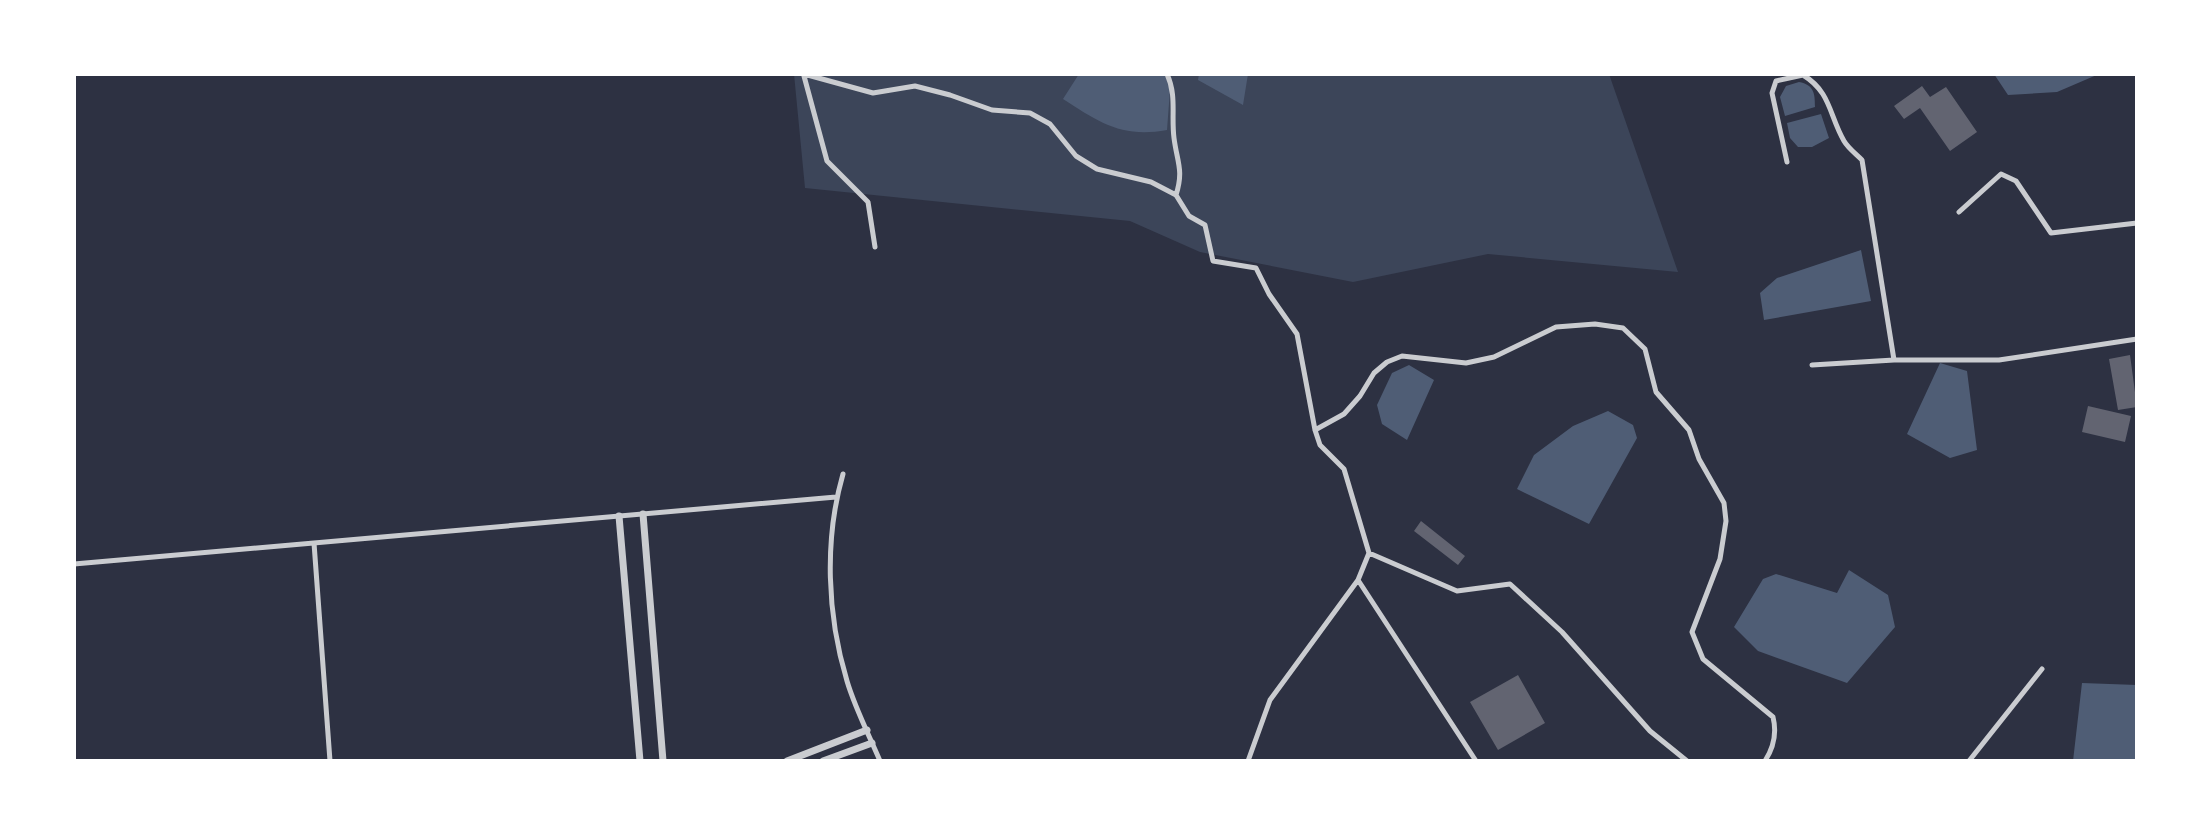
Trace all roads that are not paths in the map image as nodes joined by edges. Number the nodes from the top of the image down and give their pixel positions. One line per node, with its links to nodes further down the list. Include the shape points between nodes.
1 (1167, 74): 4 (street, via 1174,90 1173,136 1182,174)
2 (804, 75): 4 (street, via 873,93 915,86 992,110 1030,113 1050,124 1076,156 1097,169 1151,182); 7 (street, via 827,161 868,202)
3 (1787, 162): 9 (street, via 1772,93 1776,81 1803,75 1815,82 1844,141 1862,160)
4 (1176, 195): 11 (street, via 1189,216 1205,225 1213,261 1256,268 1297,334)
5 (1959, 212): 6 (street, via 2001,174 2016,181 2051,233)
6 (2137, 223)
7 (875, 247)
8 (2137, 339): 9 (street, via 1999,360)
9 (1894, 360): 10 (street)
10 (1812, 365)
11 (1315, 430): 17 (street, via 1320,445 1344,469); 32 (street, via 1344,414 1374,373 1402,356 1466,363 1494,357 1556,327 1623,328 1645,349 1656,392 1689,430 1724,503 1720,559 1692,632 1703,659 1773,717 1776,731)
12 (843, 474): 13 (street)
13 (836, 497): 14 (street); 21 (street, via 833,623 847,683)
14 (643, 514): 15 (street); 25 (street)
15 (619, 516): 16 (street); 24 (street)
16 (314, 543): 18 (street); 23 (street)
17 (1369, 553): 19 (street); 31 (street, via 1457,591 1510,584 1562,632 1650,731)
18 (74, 564)
19 (1358, 580): 29 (street, via 1270,700); 30 (street)
20 (2042, 669): 33 (street)
21 (867, 730): 22 (street); 26 (street)
22 (872, 743): 27 (street); 28 (street)
23 (330, 761)
24 (640, 761)
25 (663, 761)
26 (787, 761)
27 (823, 761)
28 (880, 761)
29 (1248, 761)
30 (1476, 761)
31 (1687, 761)
32 (1765, 761)
33 (1969, 761)

